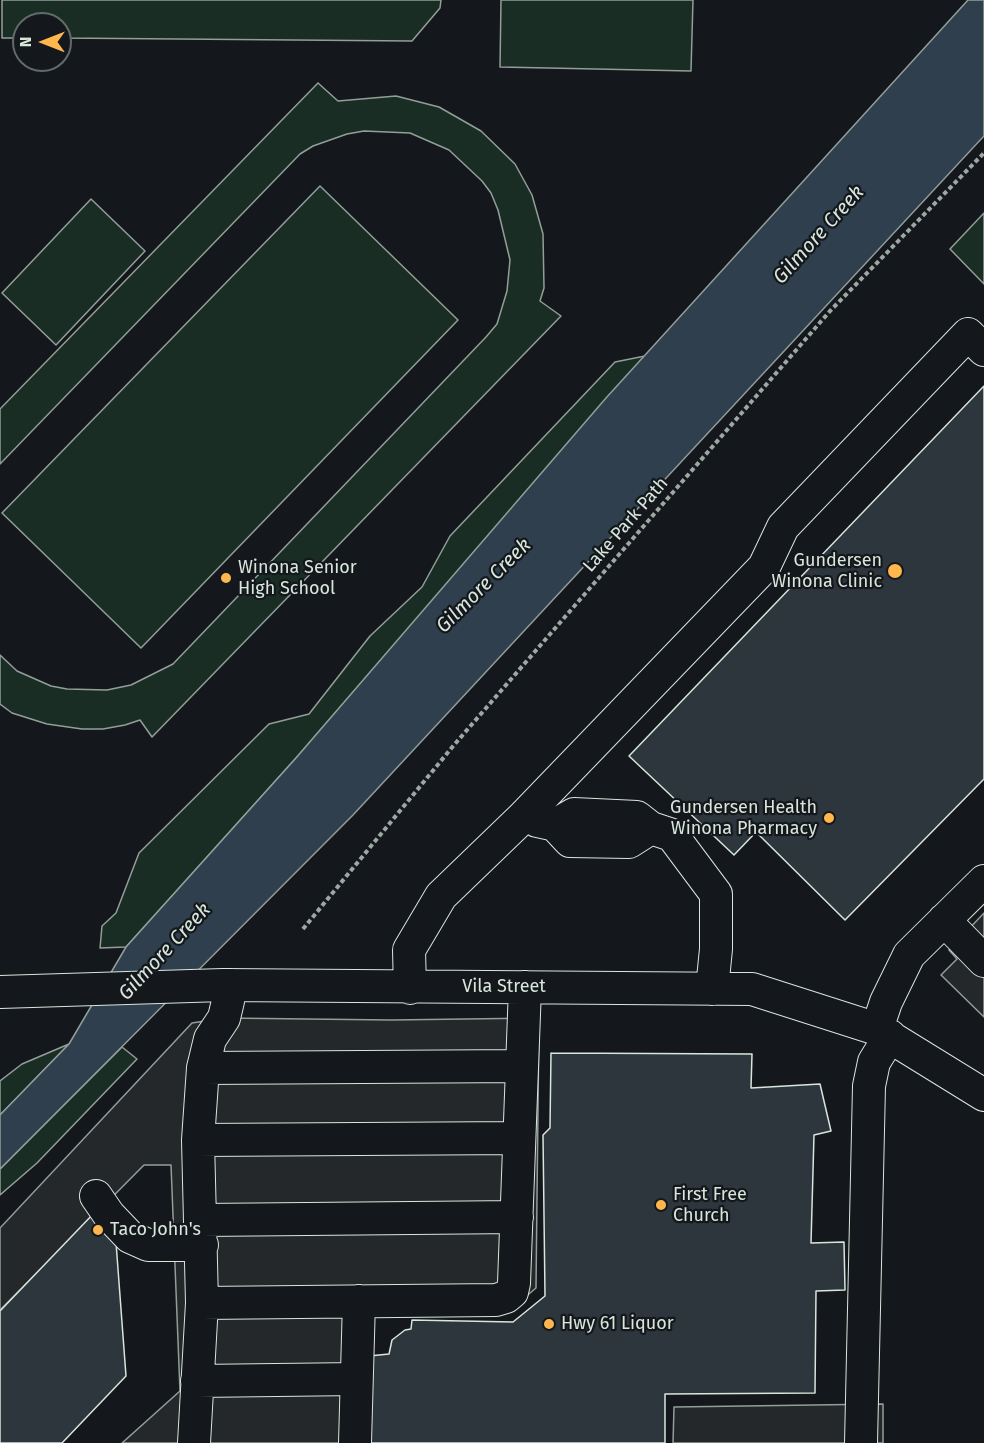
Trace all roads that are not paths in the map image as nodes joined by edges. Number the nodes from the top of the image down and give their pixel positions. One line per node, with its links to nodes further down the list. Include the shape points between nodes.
1 (984, 350): 2 (street, via 968,334 783,527 764,567)
2 (522, 818): 8 (street, via 441,896 409,950); 9 (street, via 555,825 570,841 629,842 651,828 672,835 716,894)
3 (984, 881): 4 (street)
4 (944, 920): 5 (street); 11 (street, via 909,955 886,1002)
5 (984, 961)
6 (227, 985): 8 (street, Vila Street); 10 (street, Vila Street); 13 (street, via 224,1018 210,1039)
7 (525, 987): 8 (street, Vila Street); 9 (street, Vila Street); 12 (street)
8 (410, 988)
9 (712, 989): 11 (street, Vila Street, via 752,989)
10 (0, 992)
11 (883, 1033): 14 (street, Vila Street); 26 (street, via 869,1086)
12 (522, 1066): 13 (street); 15 (street)
13 (203, 1068): 16 (street)
14 (984, 1095)
15 (519, 1138): 16 (street); 18 (street)
16 (198, 1140): 19 (street)
17 (96, 1196): 19 (street, via 118,1226 148,1245)
18 (517, 1216): 19 (street); 20 (street, via 514,1283 506,1297)
19 (201, 1232): 21 (street)
20 (359, 1301): 21 (street); 22 (street)
21 (202, 1302): 23 (street)
22 (356, 1380): 23 (street); 25 (street)
23 (197, 1382): 24 (street)
24 (194, 1443)
25 (355, 1443)
26 (861, 1443)

